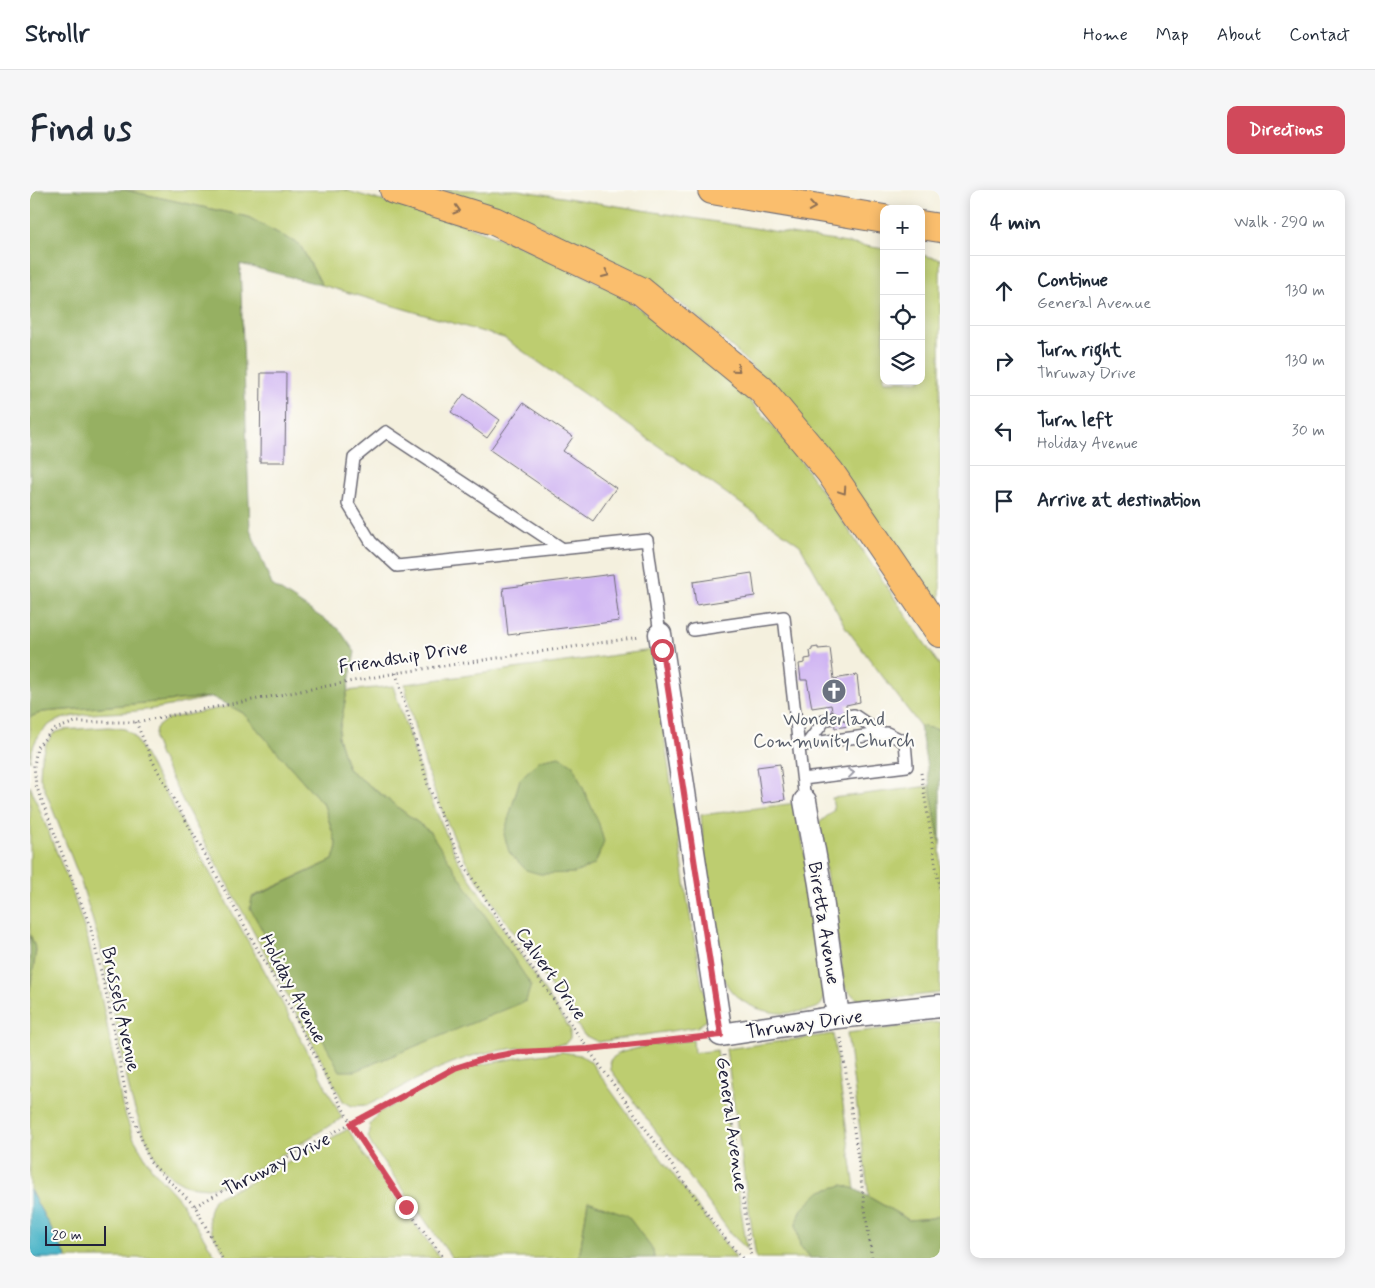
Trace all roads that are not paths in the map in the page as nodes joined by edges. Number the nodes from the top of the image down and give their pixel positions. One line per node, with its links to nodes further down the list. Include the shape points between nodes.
1 (394, 190): 9 (highway, one-way to 9, via 494,221 642,291 761,389 830,472)
2 (712, 190): 3 (highway, one-way to 3)
3 (880, 218)
4 (925, 226): 5 (highway)
5 (940, 228)
6 (563, 549): 6 (lane, via 397,566 371,542 348,504 354,458 386,432); 8 (lane, via 647,540)
7 (692, 630): 13 (lane, Biretta Avenue, via 784,617)
8 (660, 634): 18 (street, General Avenue)
9 (940, 634)
10 (848, 716): 12 (lane, via 854,715)
11 (833, 718): 13 (lane, via 824,720)
12 (882, 734): 13 (lane); 14 (lane, one-way to 12, via 907,766 905,742 887,733)
13 (802, 745): 14 (lane, Biretta Avenue)
14 (803, 779): 15 (lane, Biretta Avenue)
15 (805, 802): 17 (street, Biretta Avenue)
16 (940, 1006): 17 (street, Thruway Drive)
17 (838, 1016): 18 (street, Thruway Drive)
18 (721, 1035)

